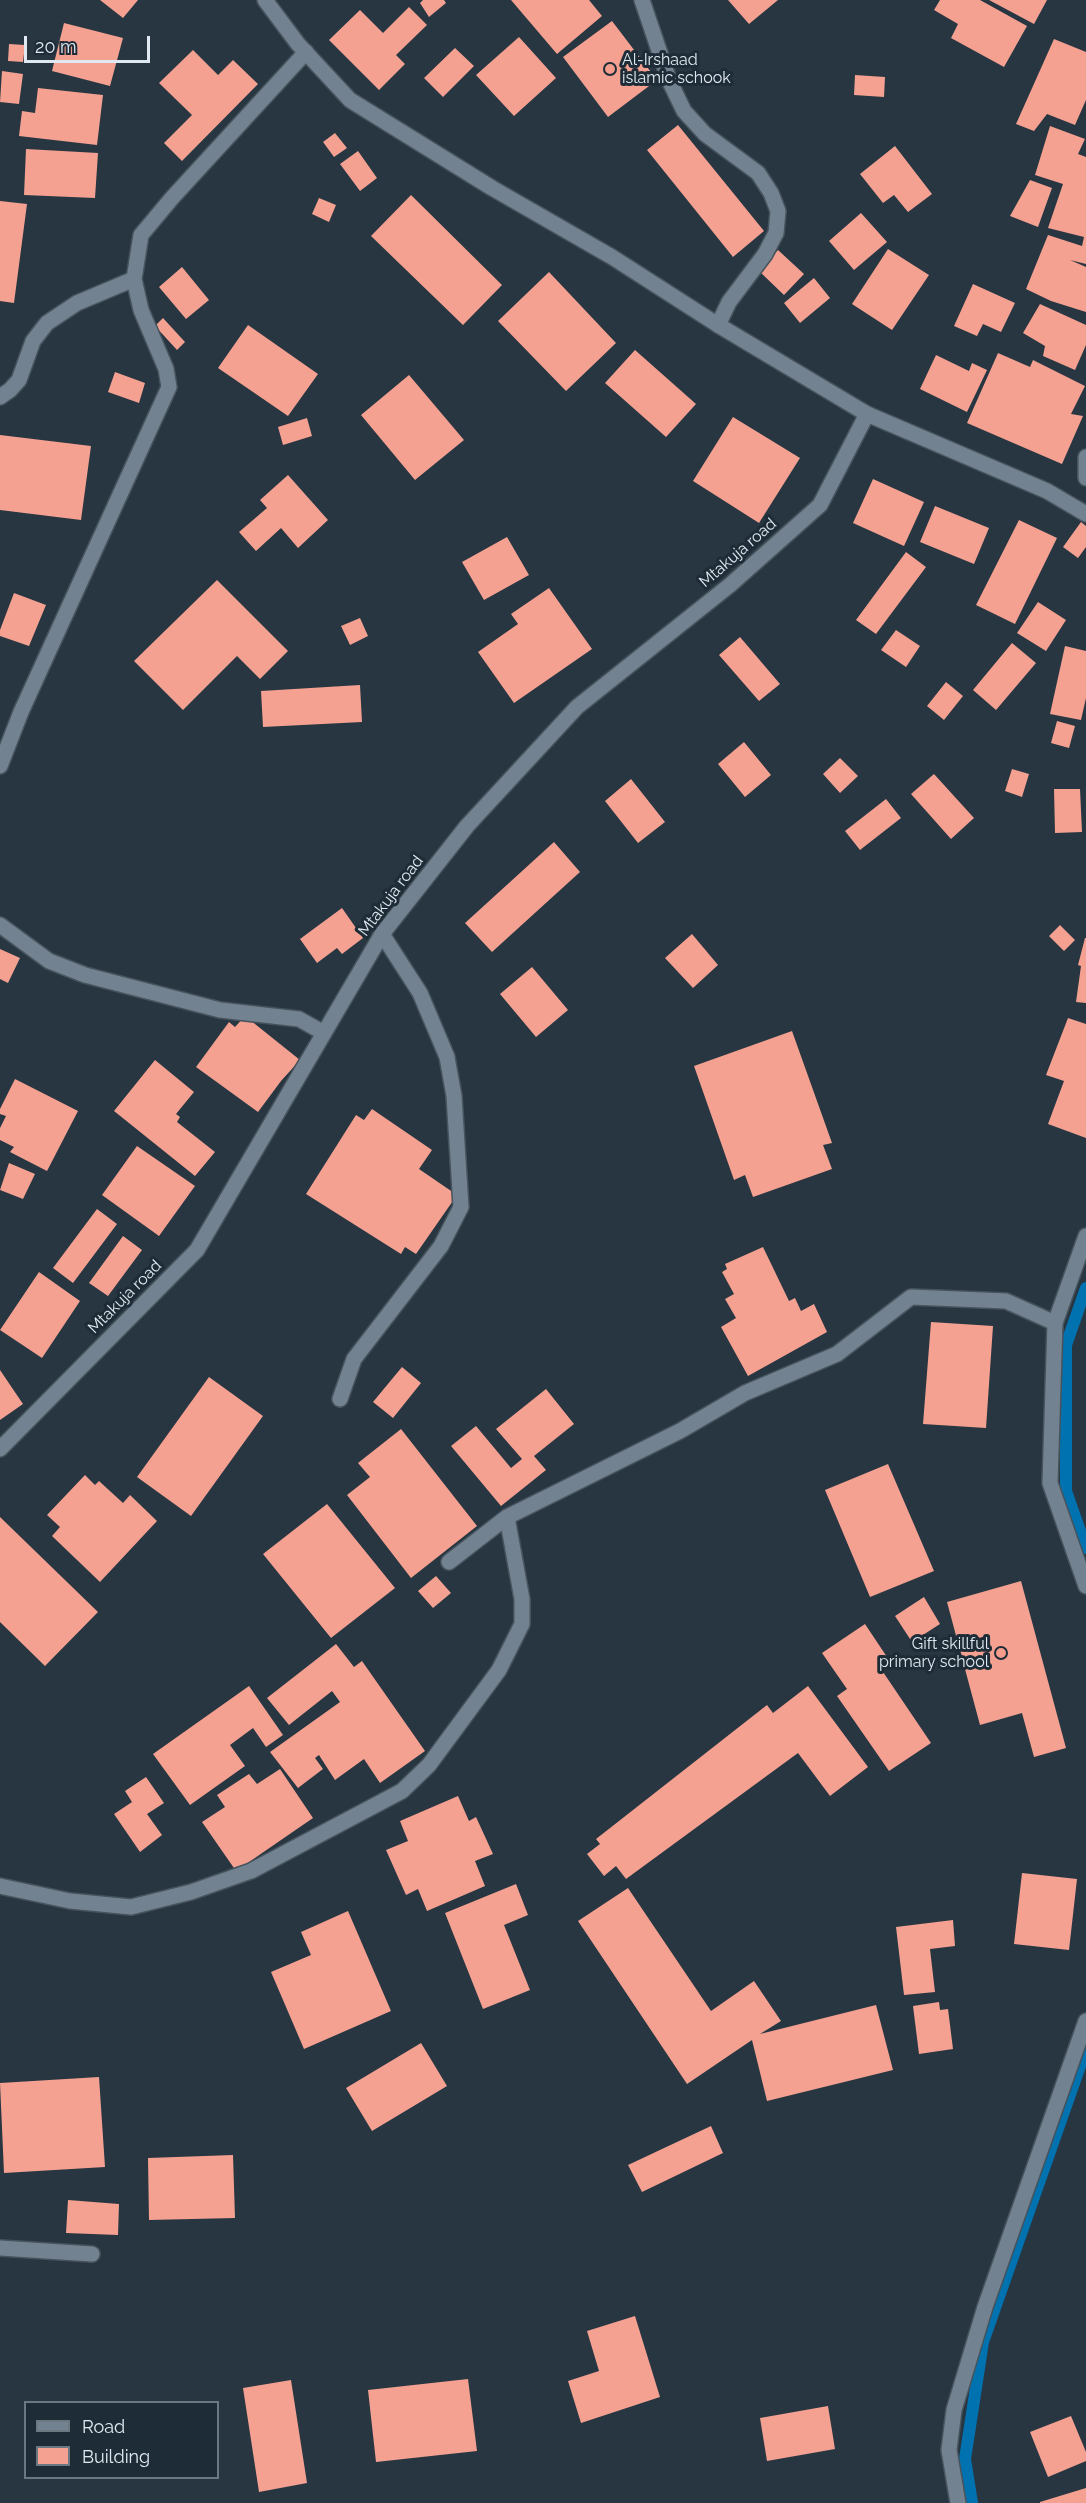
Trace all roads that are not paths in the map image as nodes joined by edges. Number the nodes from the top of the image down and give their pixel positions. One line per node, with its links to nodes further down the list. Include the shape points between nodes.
1 (265, 0): 3 (street)
2 (642, 0): 5 (street, via 669,80 684,111 705,134 758,173 778,211 776,233 729,302)
3 (306, 52): 4 (street, via 141,235); 5 (street, via 350,100 612,256)
4 (134, 279): 6 (street, via 77,303 47,323 33,341 19,380); 11 (street, via 169,387)
5 (718, 326): 7 (street)
6 (0, 397)
7 (867, 414): 10 (street, via 1047,491); 13 (street, Mtakuja road, via 820,505 730,585 577,707 467,826)
8 (1086, 457): 9 (street)
9 (1086, 478)
10 (1086, 514)
11 (0, 766)
12 (0, 925): 14 (street, via 49,961 85,975 220,1010 299,1019)
13 (382, 934): 14 (street, Mtakuja road); 17 (street, via 420,993 447,1057 454,1096 460,1207 441,1246 354,1359)
14 (324, 1033): 18 (street, Mtakuja road, via 197,1250)
15 (1086, 1236): 16 (street)
16 (1055, 1323): 19 (street, via 1006,1301 911,1297 837,1354 745,1393 680,1431); 21 (street, via 1050,1483)
17 (340, 1399)
18 (0, 1449)
19 (507, 1517): 20 (street); 22 (street, via 522,1599 522,1624 499,1670 429,1765 402,1791 251,1871 131,1907 70,1901)
20 (449, 1562)
21 (1086, 1586)
22 (0, 1886)
23 (1086, 2021): 26 (street, via 985,2307 954,2410 949,2450)
24 (0, 2248): 25 (street)
25 (92, 2254)
26 (958, 2503)

